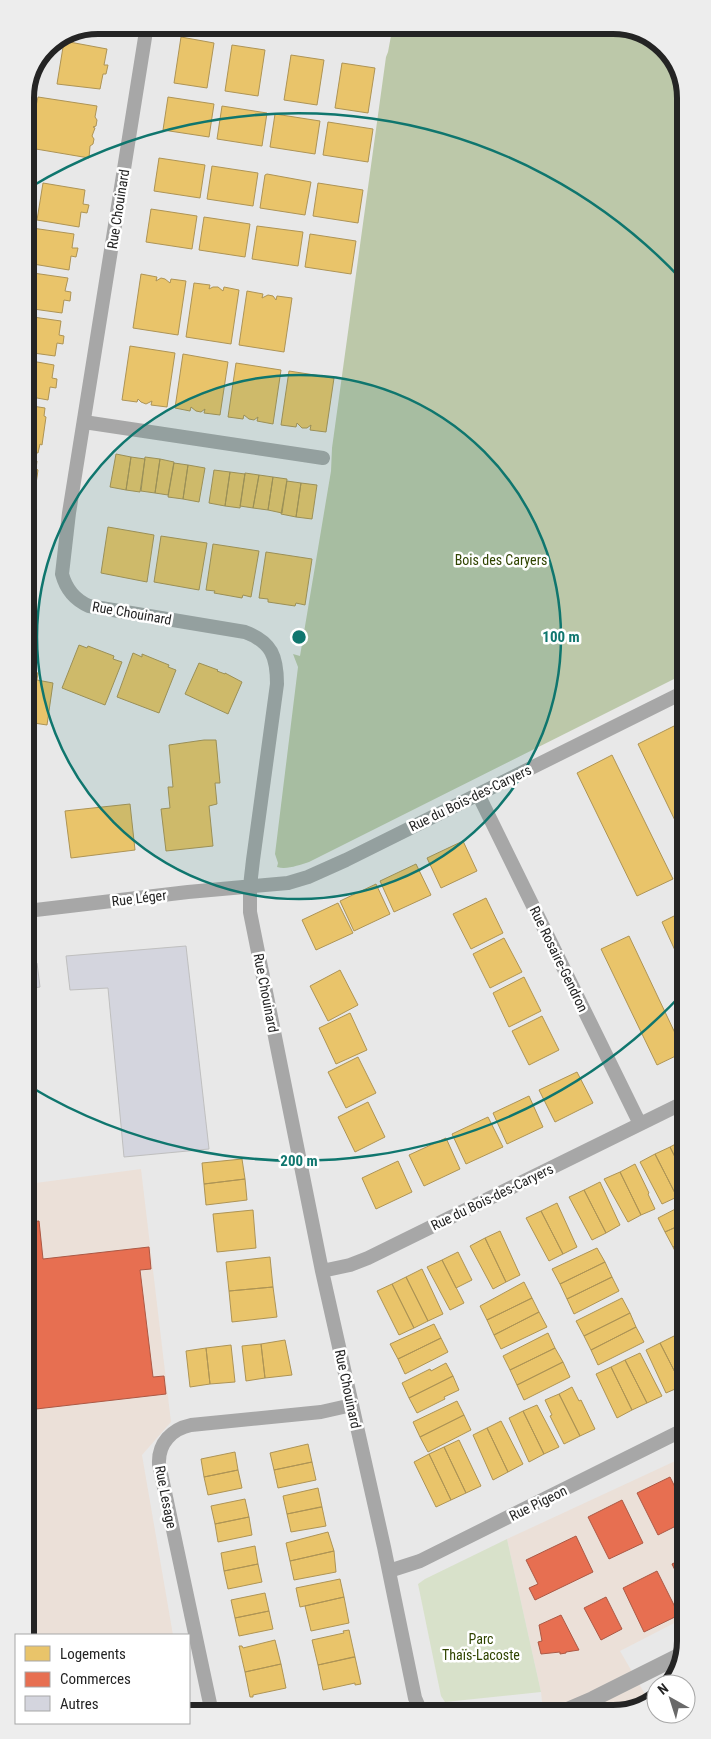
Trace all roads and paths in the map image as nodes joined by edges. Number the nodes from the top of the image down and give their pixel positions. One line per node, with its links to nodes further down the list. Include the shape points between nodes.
1 (146, 34): 2 (street, Rue Chouinard)
2 (84, 422): 3 (street); 6 (street, Rue Chouinard, via 62,569 70,592 81,602 96,608 245,632 264,642 275,658 277,684)
3 (323, 458)
4 (677, 695): 5 (street, Rue du Bois-des-Caryers)
5 (478, 794): 6 (street, Rue du Bois-des-Caryers, via 308,877 288,883); 9 (street, Rue Rosaire-Gendron)
6 (250, 886): 7 (street, Rue Léger); 10 (street, Rue Chouinard, via 251,918)
7 (34, 910)
8 (677, 1106): 9 (street, Rue du Bois-des-Caryers)
9 (640, 1124): 10 (street, Rue du Bois-des-Caryers, via 360,1261)
10 (322, 1271): 11 (street, Rue Chouinard)
11 (352, 1405): 13 (street, Rue Chouinard); 15 (street, Rue Lesage, via 321,1412 191,1425 174,1432 161,1446 159,1464)
12 (677, 1434): 13 (street, Rue Pigeon, via 420,1561)
13 (389, 1571): 16 (street, Rue Chouinard)
14 (675, 1658): 17 (street)
15 (210, 1705)
16 (418, 1705)
17 (579, 1705)

